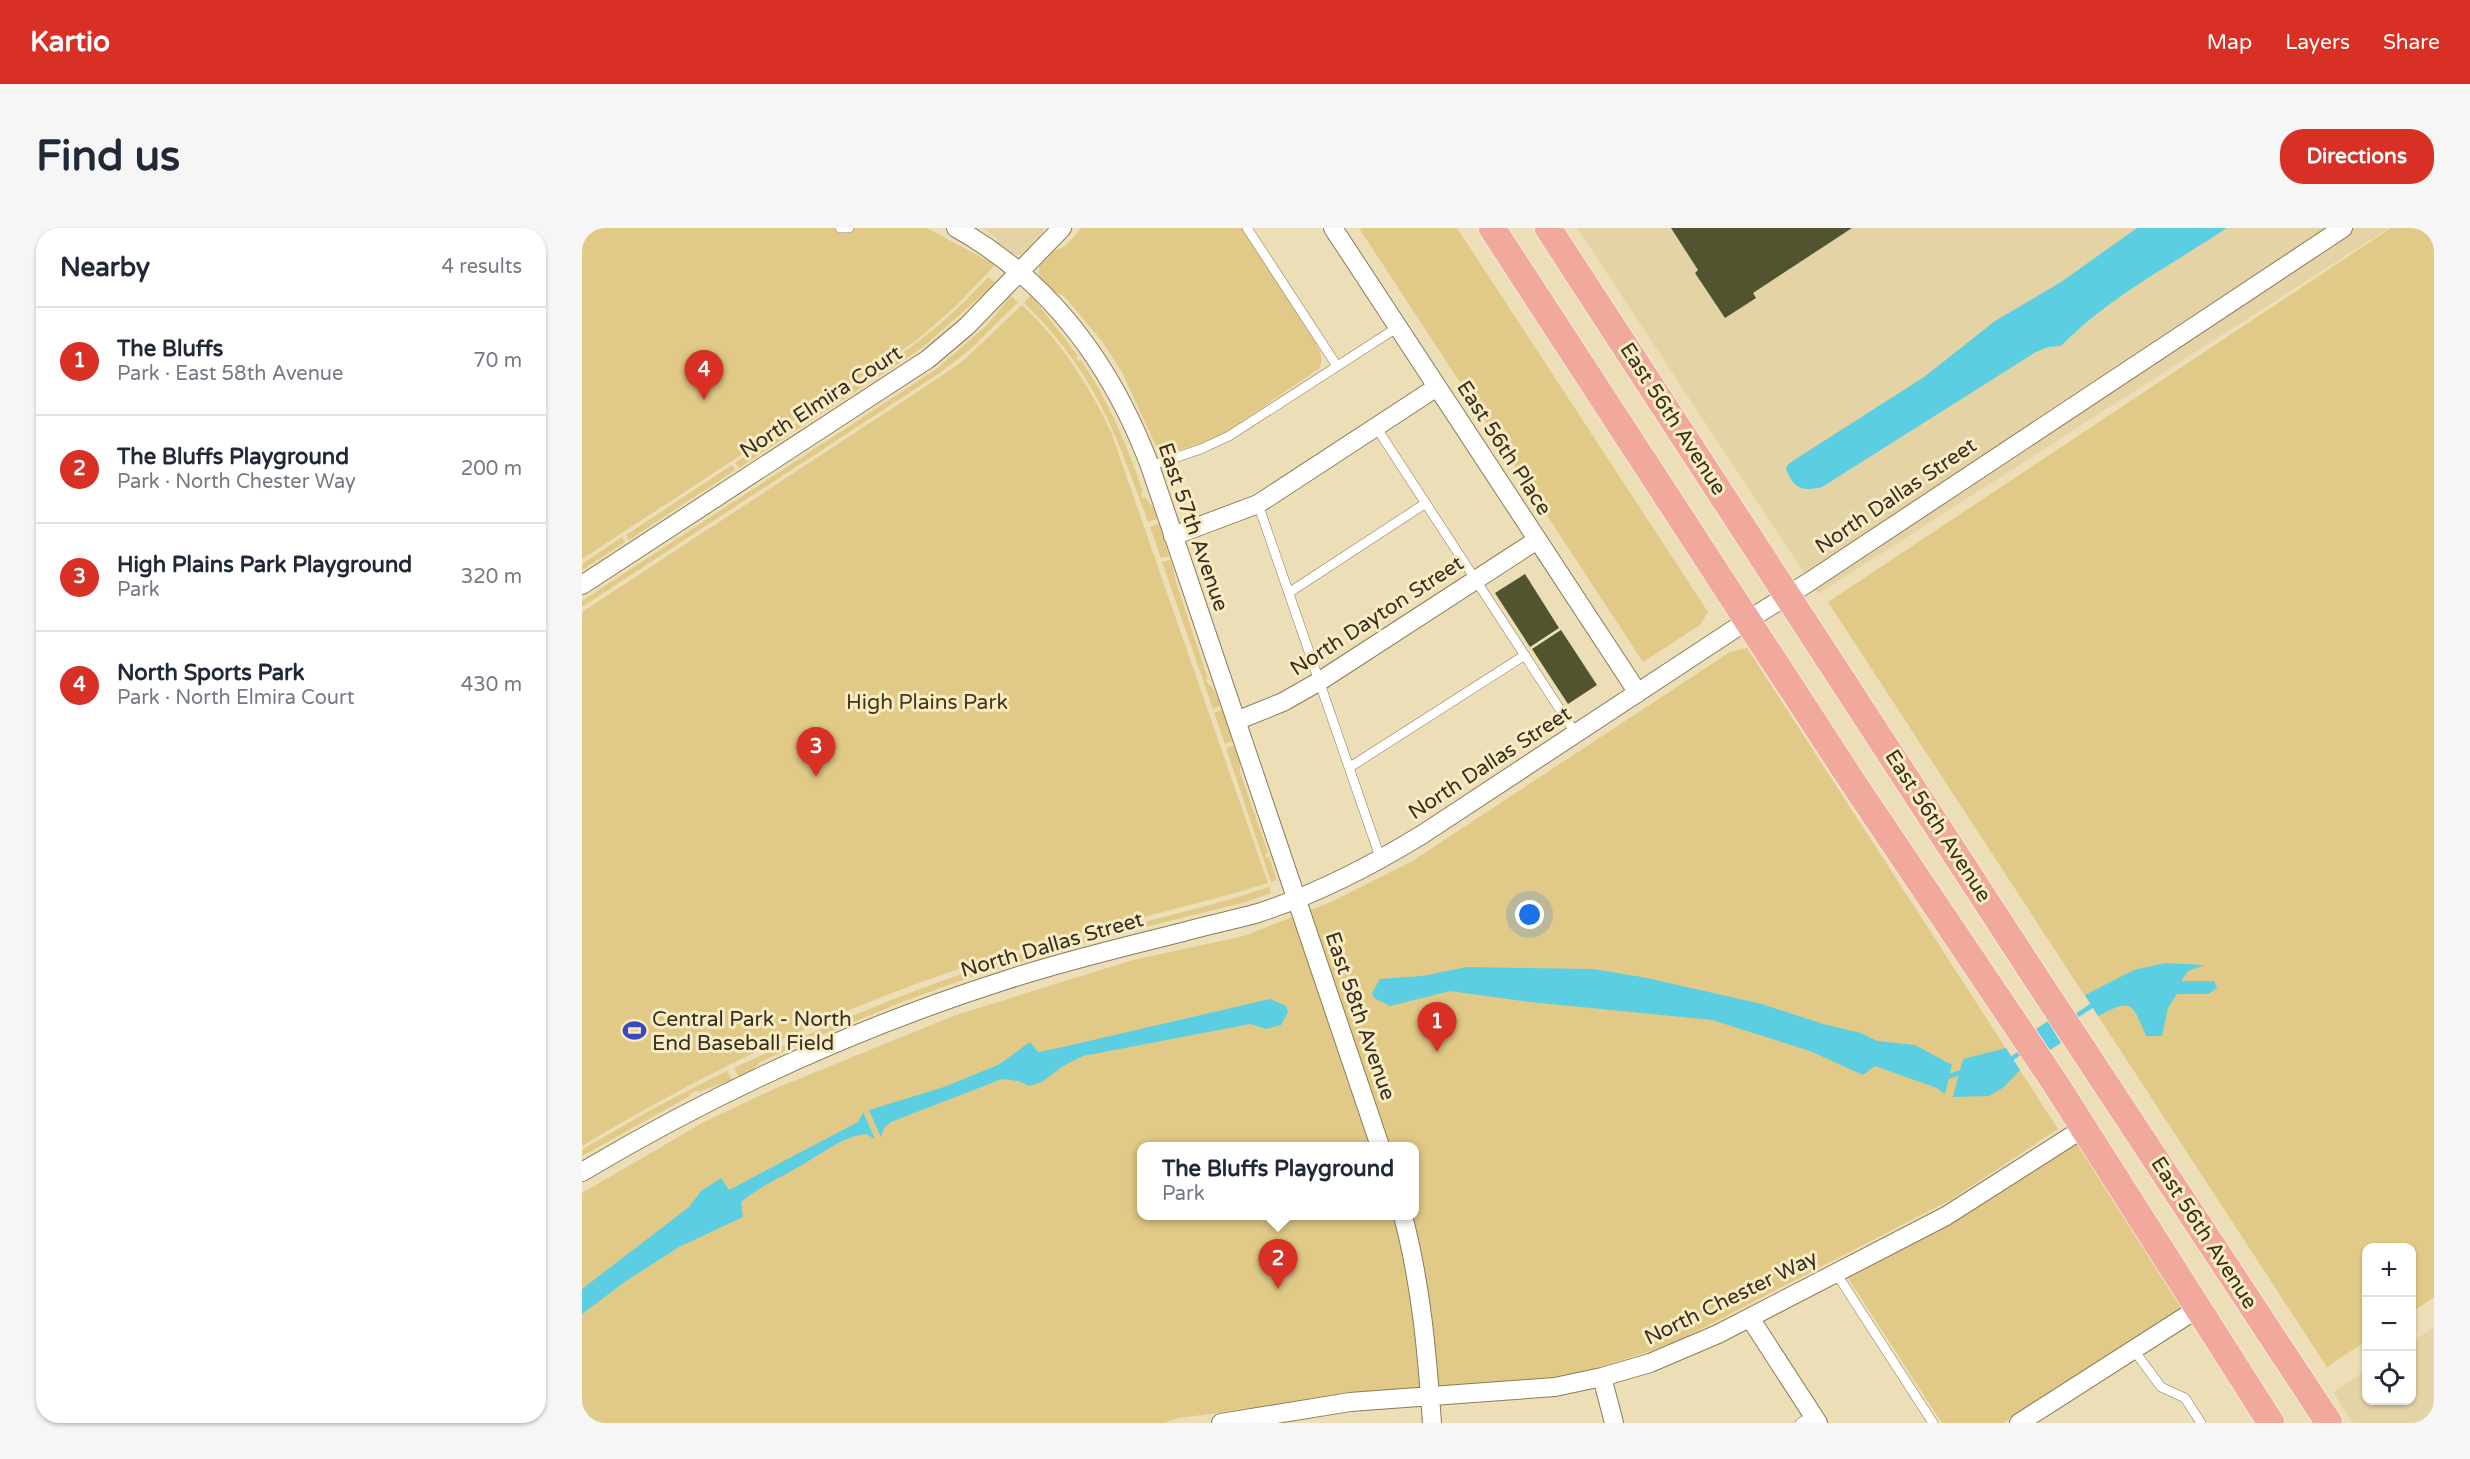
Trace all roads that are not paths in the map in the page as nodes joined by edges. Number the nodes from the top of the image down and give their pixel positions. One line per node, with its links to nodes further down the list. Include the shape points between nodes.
1 (840, 228): 2 (lane)
2 (849, 228)
3 (956, 228): 10 (street, East 57th Avenue)
4 (1062, 228): 10 (street, North Elmira Court)
5 (1247, 228): 12 (lane)
6 (1333, 228): 11 (street, East 56th Place)
7 (1492, 228): 24 (main road, East 56th Avenue)
8 (1548, 228): 23 (main road, East 56th Avenue)
9 (2343, 228): 23 (street, North Dallas Street)
10 (1020, 272): 15 (street, East 57th Avenue, via 1061,312 1097,358 1124,406); 21 (street, North Elmira Court, via 928,359)
11 (1398, 327): 12 (lane); 13 (street, East 56th Place)
12 (1337, 366): 15 (lane, via 1228,436)
13 (1437, 387): 14 (street); 19 (street, East 56th Place)
14 (1376, 427): 16 (lane); 17 (street)
15 (1150, 466): 18 (street, East 57th Avenue)
16 (1426, 503): 20 (lane); 22 (lane)
17 (1258, 504): 18 (street); 22 (lane)
18 (1173, 536): 28 (street, East 57th Avenue)
19 (1537, 540): 20 (street, North Dayton Street); 27 (street, East 56th Place)
20 (1476, 580): 25 (lane); 26 (street, North Dayton Street)
21 (582, 585)
22 (1290, 592): 26 (lane)
23 (1788, 595): 24 (street, North Dallas Street); 51 (main road, East 56th Avenue)
24 (1748, 620): 27 (street, North Dallas Street); 33 (main road, East 56th Avenue)
25 (1525, 655): 29 (lane); 30 (lane)
26 (1320, 681): 28 (street, North Dayton Street, via 1283,702); 30 (lane)
27 (1638, 693): 29 (street, North Dallas Street)
28 (1236, 721): 32 (street, East 57th Avenue)
29 (1576, 734): 31 (street, North Dallas Street)
30 (1350, 767): 31 (lane)
31 (1381, 860): 32 (street, North Dallas Street)
32 (1296, 899): 34 (street, East 58th Avenue); 35 (street, North Dallas Street, via 1238,919 1044,968 895,1019 715,1099)
33 (2084, 1128): 37 (street, North Chester Way, via 1952,1212); 38 (main road, East 56th Avenue)
34 (1379, 1142)
35 (582, 1172)
36 (1404, 1220): 42 (street, via 1420,1295)
37 (1836, 1273): 39 (street, North Chester Way); 47 (lane)
38 (2197, 1309): 40 (street); 50 (main road, East 56th Avenue)
39 (1750, 1318): 41 (street, North Chester Way, via 1664,1358); 43 (street)
40 (2133, 1349): 48 (street); 49 (lane, via 2161,1387 2185,1398)
41 (1602, 1377): 42 (street, North Chester Way, via 1539,1389); 46 (street)
42 (1430, 1397): 44 (street, North Chester Way, via 1350,1402); 45 (street)
43 (1810, 1420)
44 (1221, 1423)
45 (1432, 1423)
46 (1614, 1423)
47 (1933, 1423)
48 (2019, 1423)
49 (2201, 1423)
50 (2271, 1423)
51 (2329, 1423)

